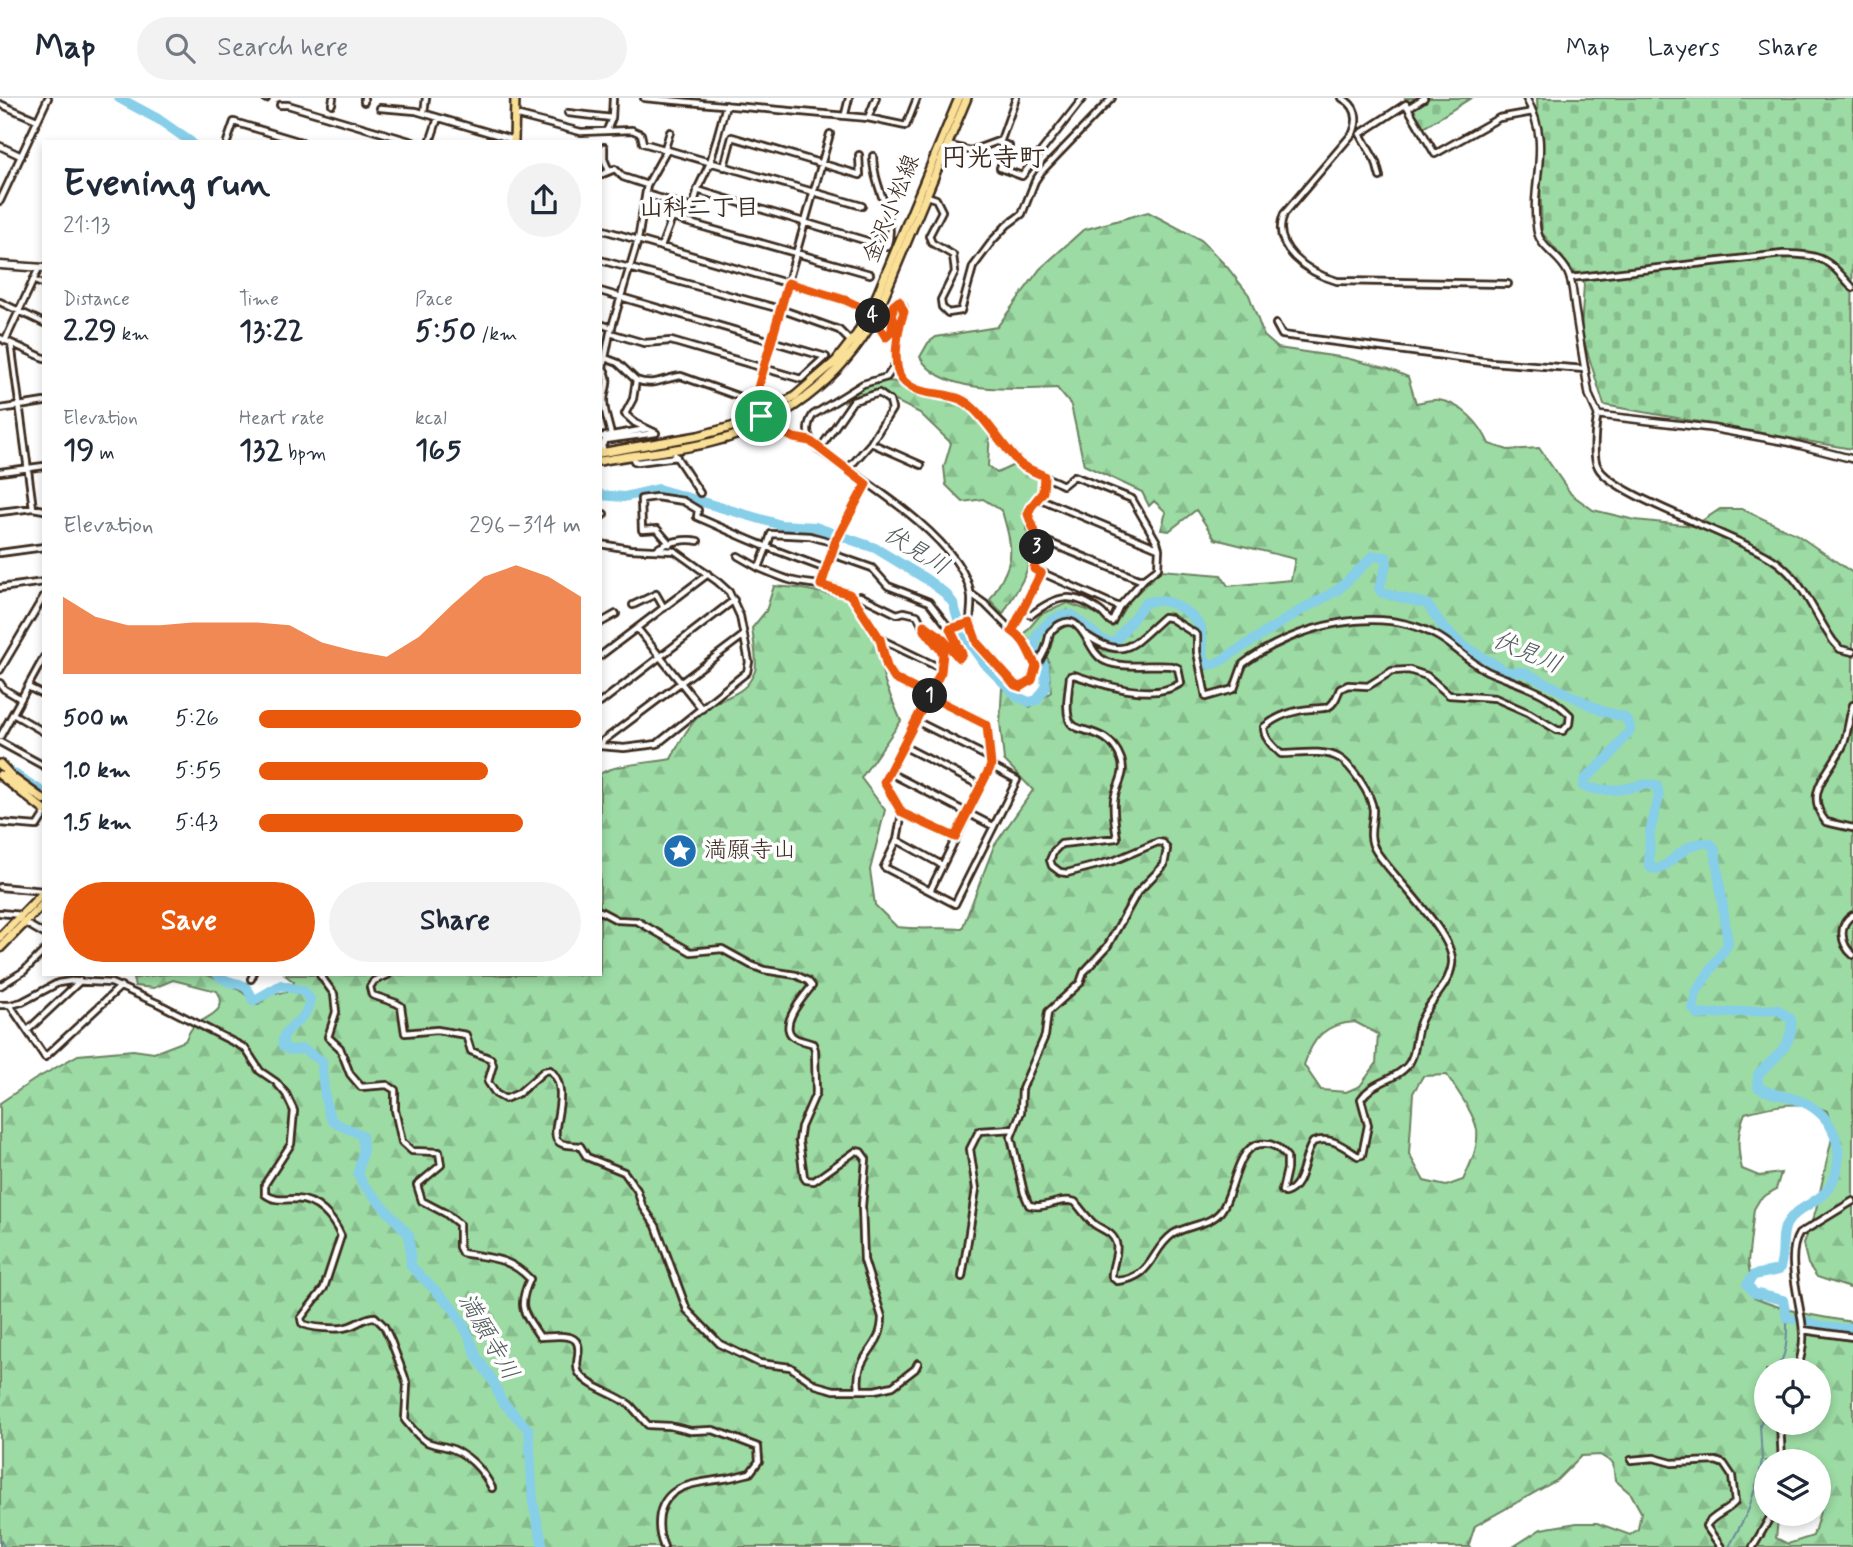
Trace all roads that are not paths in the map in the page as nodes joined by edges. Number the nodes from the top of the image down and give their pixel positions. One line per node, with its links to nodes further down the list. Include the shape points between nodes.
1 (48, 98): 32 (street)
2 (426, 98): 25 (street)
3 (614, 98): 30 (street)
4 (644, 98): 18 (street)
5 (849, 98): 27 (street)
6 (876, 98): 31 (street)
7 (918, 98): 31 (street, via 906,126)
8 (959, 98): 86 (main road, 金沢小松線)
9 (967, 98): 43 (main road, 金沢小松線)
10 (1016, 98): 42 (street)
11 (1083, 98): 42 (street, via 1022,176 1000,168 1009,146)
12 (1112, 98): 60 (street, via 1041,172 1022,214 1000,232 973,267 961,311 948,313 942,307 955,272 953,256 929,236 942,211 936,199)
13 (1342, 98): 79 (street, via 1355,110 1353,133 1284,214 1280,225 1284,245 1323,277 1337,281)
14 (1403, 98): 22 (street)
15 (1424, 98): 22 (street)
16 (1526, 98): 24 (street)
17 (514, 100): 28 (main road)
18 (717, 101): 21 (street)
19 (0, 104): 32 (street)
20 (280, 105): 38 (street)
21 (726, 105): 27 (street); 50 (street)
22 (1407, 106): 24 (street, via 1435,154 1499,118); 55 (street, via 1360,134)
23 (380, 108): 25 (street)
24 (1533, 112): 75 (street, via 1541,156 1535,188 1537,232)
25 (424, 113): 29 (street)
26 (568, 113): 30 (street)
27 (845, 114): 31 (street)
28 (514, 115): 33 (street, via 581,132); 41 (main road)
29 (438, 118): 39 (street); 40 (street)
30 (612, 118): 33 (street)
31 (868, 118)
32 (37, 120): 48 (street)
33 (607, 130): 46 (street, via 632,130 641,134 643,144)
34 (670, 132): 46 (street)
35 (830, 134): 51 (street)
36 (228, 140): 37 (street, via 234,122)
37 (294, 140)
38 (406, 140)
39 (431, 140)
40 (511, 140)
41 (514, 140)
42 (997, 142): 43 (street, via 971,151)
43 (948, 145): 60 (main road, 金沢小松線)
44 (0, 146): 48 (street)
45 (604, 147): 53 (street)
46 (665, 150): 50 (street); 56 (street)
47 (859, 155): 51 (street, via 860,175)
48 (21, 156): 61 (street)
49 (873, 156): 65 (street, via 874,177 892,234 887,247)
50 (710, 163): 52 (street); 57 (street)
51 (822, 163): 52 (street, via 732,137); 58 (street)
52 (724, 167): 58 (street)
53 (609, 171): 54 (street); 56 (street, via 615,169 623,177)
54 (602, 174)
55 (1380, 177)
56 (647, 185): 59 (street)
57 (697, 190): 62 (street, via 693,208); 65 (street)
58 (814, 193): 63 (street); 65 (street)
59 (646, 194): 62 (street); 67 (street)
60 (927, 195): 87 (main road, 金沢小松線)
61 (0, 201)
62 (677, 205): 64 (street)
63 (862, 206)
64 (672, 218): 68 (street); 69 (street)
65 (805, 223): 69 (street)
66 (602, 230): 67 (street)
67 (638, 240): 68 (street); 73 (street)
68 (661, 247): 77 (street)
69 (797, 253): 74 (street); 77 (street)
70 (602, 261): 73 (street)
71 (0, 265): 72 (main road)
72 (41, 268): 76 (street)
73 (630, 269): 82 (street); 84 (street)
74 (870, 274)
75 (1570, 278): 80 (street, via 1797,254 1819,257); 99 (street)
76 (33, 280): 78 (street); 85 (street)
77 (788, 283): 84 (street); 86 (street)
78 (42, 284)
79 (1508, 284)
80 (1853, 288)
81 (602, 292): 82 (street)
82 (622, 297): 91 (street); 93 (street)
83 (0, 303): 85 (street)
84 (780, 309): 93 (street); 94 (street, via 836,329)
85 (19, 311): 88 (street); 92 (street)
86 (869, 311): 87 (street); 94 (main road, 金沢小松線)
87 (875, 318): 97 (street, via 886,337 892,331 893,306 902,303); 106 (main road, 金沢小松線, via 830,379 793,408)
88 (42, 322)
89 (1276, 324): 99 (street, via 1282,335 1491,362)
90 (602, 325): 91 (street)
91 (611, 330): 96 (street); 98 (street, via 644,343 671,341)
92 (5, 341): 95 (street); 103 (street)
93 (771, 341): 98 (street); 98 (street, via 826,357 801,379)
94 (851, 343): 106 (main road, 金沢小松線, via 816,380)
95 (42, 357)
96 (603, 357): 100 (street, via 618,363); 108 (street)
97 (896, 363): 110 (street, via 887,377 863,384 813,415 807,431); 122 (street, via 901,378 910,386 962,400 1020,464)
98 (763, 368): 102 (street)
99 (1585, 369): 105 (street)
100 (636, 380): 102 (street, via 660,383 681,376); 107 (street, via 625,414)
101 (42, 402): 103 (street)
102 (754, 402): 106 (street)
103 (19, 406): 104 (street); 119 (street)
104 (0, 409)
105 (1598, 415): 115 (street, via 1710,428); 167 (street, via 1596,462 1605,478 1776,562 1803,588 1833,641 1840,649)
106 (764, 419): 110 (street, via 794,438); 113 (main road, 金沢小松線); 114 (main road, 金沢小松線, via 713,442)
107 (648, 429): 108 (street); 113 (street, via 656,433 605,440)
108 (611, 435): 109 (street)
109 (602, 437)
110 (810, 441): 112 (street)
111 (871, 443): 112 (street, via 892,409 879,393 853,401); 117 (street); 120 (street)
112 (819, 450): 120 (street)
113 (602, 453)
114 (631, 456): 116 (main road, 金沢小松線); 124 (street, via 638,462 675,456)
115 (1853, 460)
116 (602, 461)
117 (921, 465)
118 (42, 466): 119 (street)
119 (27, 468): 121 (street); 126 (street)
120 (848, 470): 123 (street)
121 (0, 472)
122 (1044, 476): 125 (street); 136 (street, via 1063,485 1074,476 1132,499)
123 (866, 484): 131 (street); 149 (street, via 928,528 956,560)
124 (700, 493)
125 (1038, 498): 129 (street, via 1028,514); 136 (street)
126 (33, 508): 127 (street); 128 (street)
127 (42, 510)
128 (0, 512)
129 (1037, 537): 143 (street, via 1034,569); 145 (street)
130 (698, 541): 133 (street)
131 (835, 541): 135 (street, via 771,534); 139 (street)
132 (602, 544): 137 (street)
133 (670, 544): 135 (street, via 657,529 642,530 641,499 683,500 698,510 697,517); 137 (street)
134 (42, 547): 138 (street)
135 (767, 547): 141 (street); 142 (street)
136 (1159, 549): 145 (street, via 1158,568)
137 (656, 550): 144 (street, via 675,551)
138 (0, 553)
139 (832, 554): 142 (street); 162 (street, via 872,568 888,586 929,602)
140 (738, 556): 141 (street)
141 (759, 568): 147 (street, via 793,581)
142 (826, 569): 147 (street)
143 (1041, 573): 154 (street); 156 (street)
144 (708, 574): 152 (street); 155 (street)
145 (1144, 579): 154 (street)
146 (42, 582): 148 (street)
147 (821, 585): 150 (street)
148 (0, 588)
149 (971, 594): 159 (street); 163 (street)
150 (853, 598): 160 (street, via 860,596 897,614 917,615); 166 (street)
151 (42, 599): 173 (street)
152 (734, 600): 164 (street); 169 (street)
153 (633, 605): 155 (street, via 656,594)
154 (1119, 607): 156 (street, via 1112,622 1087,603 1064,597 1031,615)
155 (664, 608): 161 (street)
156 (1022, 611): 163 (street)
157 (615, 614): 158 (street)
158 (602, 622)
159 (968, 623): 162 (street); 171 (street, via 977,643 1015,685 1028,685)
160 (924, 625): 162 (street, via 959,658 962,654); 172 (street, via 943,653)
161 (636, 628): 168 (street); 169 (street)
162 (952, 629)
163 (1012, 631): 171 (street, via 1025,641)
164 (744, 635): 174 (street); 182 (street, via 747,672)
165 (1086, 635): 171 (street, via 1078,626 1062,623 1050,632 1044,657); 230 (street, via 1103,661 1172,666 1181,672 1181,683 1156,691 1070,676 1071,725 1098,732 1110,741 1124,768 1114,798 1117,838 1061,844 1050,860 1052,866 1068,873 1158,842 1167,849 1167,856 1164,866 1129,904 1100,957 1048,1012 1045,1036 1022,1089 1021,1112); 230 (street, via 1108,649 1123,649 1164,617 1170,618 1197,635 1206,697 1234,689 1243,664 1293,637 1343,622 1384,620 1438,637 1484,669 1554,700 1570,715 1569,724 1563,731 1557,730 1495,698 1449,695 1427,676 1409,670 1392,671 1368,686 1348,685 1327,708 1287,715 1264,727 1281,754 1329,754 1352,771 1372,805 1374,848 1431,917 1452,955 1450,974 1420,1021 1406,1068 1374,1084 1361,1099 1368,1125 1362,1155 1333,1141 1313,1142 1298,1183 1285,1193 1287,1157 1276,1146 1248,1148 1227,1203 1215,1218 1174,1233 1136,1276 1116,1281 1111,1269 1116,1242 1111,1234 1094,1224 1074,1202 1029,1205 1011,1137)
166 (880, 639): 172 (street); 178 (street, via 895,679)
167 (1853, 652)
168 (602, 654)
169 (660, 657): 174 (street); 180 (street)
170 (42, 662): 176 (street)
171 (1037, 665)
172 (942, 669): 178 (street)
173 (0, 670)
174 (681, 682): 182 (street); 187 (street)
175 (0, 683): 179 (street)
176 (28, 687): 177 (street); 179 (street)
177 (42, 694)
178 (929, 696): 184 (street); 190 (street, via 987,725)
179 (21, 699): 183 (street)
180 (602, 700)
181 (1853, 705): 204 (street, via 1843,745 1816,792 1826,822)
182 (702, 709): 188 (street, via 657,744)
183 (13, 714): 185 (street); 186 (street)
184 (916, 721): 189 (street); 190 (street)
185 (42, 731)
186 (0, 739): 192 (street)
187 (602, 743)
188 (602, 746)
189 (903, 746): 194 (street); 196 (street)
190 (991, 759): 193 (street)
191 (0, 764): 197 (main road)
192 (42, 765)
193 (991, 766): 196 (street); 203 (street, via 1017,780)
194 (890, 773): 199 (street, via 885,787); 200 (street)
195 (0, 775): 198 (main road)
196 (981, 786): 200 (street)
197 (42, 799)
198 (42, 811)
199 (902, 813): 205 (street); 206 (street)
200 (968, 813): 203 (street); 205 (street)
201 (42, 817): 202 (street, via 37,827)
202 (0, 823)
203 (993, 826): 209 (street, via 955,904)
204 (1853, 828)
205 (955, 837): 207 (street)
206 (897, 840): 207 (street); 209 (street, via 884,867)
207 (942, 865): 209 (street)
208 (0, 887): 210 (street)
209 (930, 891)
210 (42, 892)
211 (42, 895): 216 (main road)
212 (42, 905): 216 (main road)
213 (602, 912): 237 (street, via 617,920 637,921 691,952 722,948 751,965 796,975 812,986 789,1021 796,1039 815,1049 816,1093 799,1140 804,1177 814,1181 856,1151 866,1159 864,1260 882,1327 859,1366)
214 (0, 913): 216 (street)
215 (1853, 915): 221 (street, via 1842,928 1844,944)
216 (23, 919): 217 (street); 218 (main road); 219 (main road)
217 (42, 933)
218 (0, 937)
219 (0, 948)
220 (42, 953): 225 (street)
221 (1853, 955)
222 (321, 976): 241 (street, via 335,1003 328,1037 340,1048 350,1074 361,1087 387,1085 395,1090 402,1142 412,1151 439,1152 441,1165 417,1185 422,1201 458,1224 462,1253 500,1258 524,1272 530,1279 521,1298 524,1311 540,1337 575,1340 579,1373 631,1406 648,1425 713,1430 758,1447 759,1461 750,1473 694,1482 667,1498 659,1528)
223 (386, 976): 237 (street, via 374,981 372,995 401,1006 405,1033 437,1030 466,1035 471,1051 491,1059 488,1082 496,1094 505,1099 544,1071 556,1075 560,1093 556,1140 580,1146 587,1157 624,1172 656,1226 687,1310 720,1344 758,1363 790,1367 825,1389)
224 (82, 979): 226 (street); 228 (street, via 58,983); 229 (street)
225 (0, 986)
226 (122, 986): 229 (street, via 45,1056); 239 (street, via 245,1048 260,1071 286,1094 294,1111 291,1144 265,1184 265,1194 276,1200 300,1199 316,1205 341,1236 324,1287 302,1323 314,1328 346,1328 374,1317 384,1326 404,1375 405,1420 423,1440 469,1458)
227 (0, 1005): 228 (street)
228 (10, 1005): 229 (street)
229 (28, 1030)
230 (1013, 1129): 232 (street, via 979,1131 970,1149 976,1189)
231 (1853, 1201): 233 (street, via 1799,1234 1794,1242 1795,1288)
232 (962, 1277)
233 (1803, 1330): 234 (street); 235 (street)
234 (1853, 1337)
235 (1801, 1358)
236 (918, 1363): 237 (street, via 893,1386)
237 (859, 1389)
238 (1631, 1460): 242 (street, via 1716,1461 1729,1468 1735,1502 1706,1527)
239 (492, 1488)
240 (1765, 1526): 243 (street)
241 (664, 1547)
242 (1721, 1547)
243 (1752, 1547)

